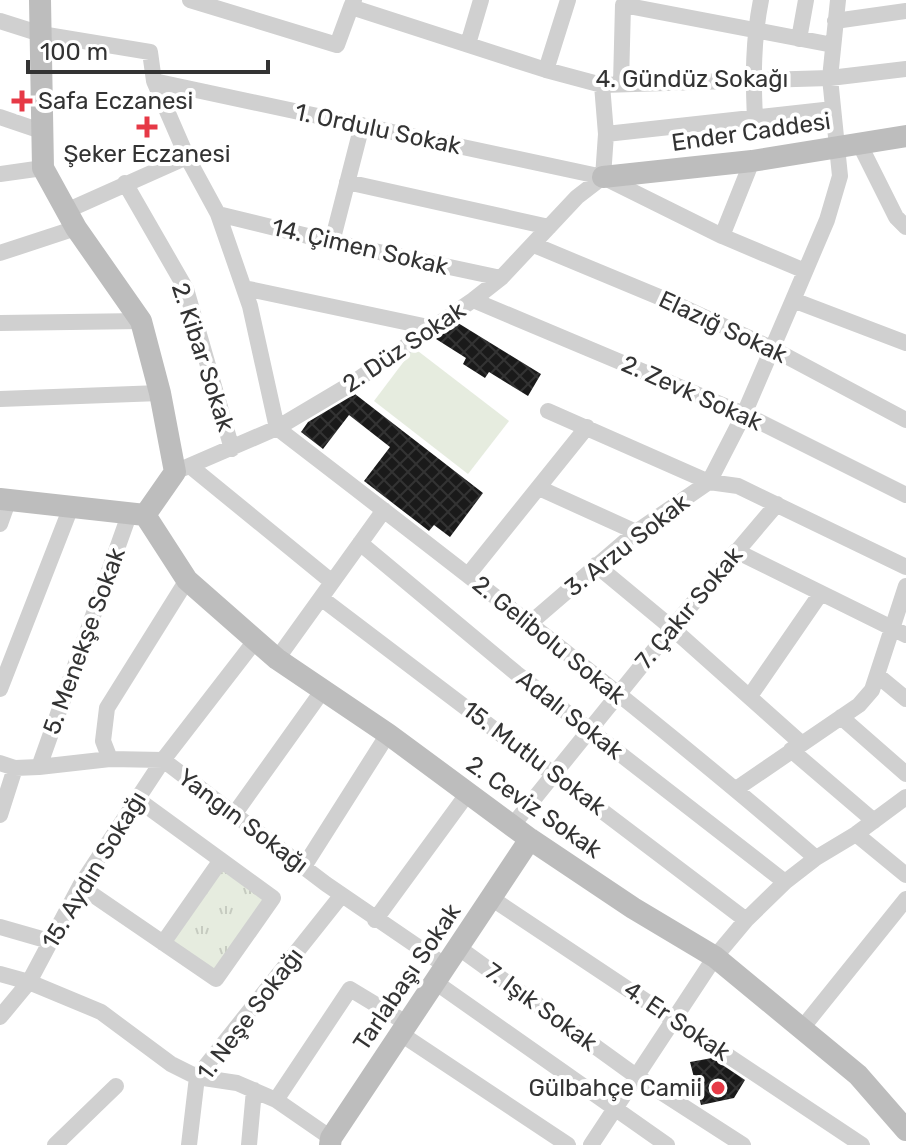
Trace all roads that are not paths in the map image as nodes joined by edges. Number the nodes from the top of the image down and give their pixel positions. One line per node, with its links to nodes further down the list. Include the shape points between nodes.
1 (40, 0): 16 (main road)
2 (190, 0): 9 (street, via 337,45)
3 (391, 0): 12 (street)
4 (481, 0): 18 (street)
5 (568, 0): 21 (street)
6 (761, 0): 15 (street)
7 (806, 0): 17 (street)
8 (838, 0): 14 (street)
9 (352, 4): 12 (street, 4. Gündüz Sokağı)
10 (683, 7): 15 (street); 25 (street, via 623,5)
11 (906, 11): 14 (street)
12 (386, 18): 18 (street, 4. Gündüz Sokağı)
13 (0, 21): 16 (street)
14 (835, 21): 19 (street)
15 (755, 30): 17 (street); 23 (street)
16 (41, 34): 24 (street, via 150,52); 31 (main road)
17 (799, 39): 19 (street)
18 (468, 44): 21 (street, 4. Gündüz Sokağı)
19 (833, 45): 22 (street)
20 (906, 69): 22 (street, 4. Gündüz Sokağı)
21 (546, 70): 26 (street, 4. Gündüz Sokağı)
22 (830, 78): 23 (street, 4. Gündüz Sokağı); 27 (street)
23 (753, 79): 25 (street, 4. Gündüz Sokağı); 29 (street)
24 (154, 81): 30 (street, 1. Ordulu Sokak); 35 (street)
25 (621, 83): 26 (street, 4. Gündüz Sokağı)
26 (602, 85): 32 (street)
27 (833, 109): 29 (street); 34 (street)
28 (0, 117): 31 (street)
29 (755, 118): 32 (street)
30 (362, 125): 39 (street, 1. Ordulu Sokak); 40 (street)
31 (41, 131): 37 (main road)
32 (606, 134): 39 (street)
33 (906, 136): 34 (main road, Ender Caddesi)
34 (848, 144): 36 (main road, Ender Caddesi); 45 (street); 50 (street, via 827,220)
35 (187, 157): 41 (street); 42 (street)
36 (752, 161): 39 (main road, Ender Caddesi); 46 (street)
37 (43, 168): 38 (street); 43 (main road)
38 (0, 174)
39 (603, 177): 44 (street, 2. Düz Sokak); 46 (street, 1. Ordulu Sokak)
40 (347, 182): 44 (street); 47 (street)
41 (125, 183): 43 (street); 67 (street, 2. Kibar Sokak, via 186,289)
42 (218, 214): 47 (street, 14. Çimen Sokak); 52 (street)
43 (71, 220): 49 (street); 55 (main road)
44 (549, 227): 48 (street, 2. Düz Sokak)
45 (906, 227)
46 (722, 236): 50 (street, 1. Ordulu Sokak)
47 (332, 242): 51 (street, 14. Çimen Sokak)
48 (534, 245): 51 (street, 2. Düz Sokak); 59 (street, Elazığ Sokak)
49 (0, 253)
50 (805, 271): 54 (street)
51 (501, 278): 53 (street, 2. Düz Sokak)
52 (244, 288): 57 (street); 66 (street)
53 (473, 300): 57 (street, 2. Düz Sokak); 63 (street, 2. Zevk Sokak)
54 (793, 300): 58 (street); 59 (street)
55 (141, 321): 56 (street); 60 (main road)
56 (0, 323)
57 (433, 328): 66 (street, 2. Düz Sokak)
58 (906, 343)
59 (771, 348): 63 (street); 64 (street, Elazığ Sokak)
60 (160, 393): 61 (street); 68 (main road)
61 (0, 399)
62 (548, 411): 65 (street)
63 (744, 414): 69 (street); 71 (street, 2. Zevk Sokak)
64 (906, 420)
65 (587, 427): 69 (street); 70 (street)
66 (277, 428): 67 (street, 2. Düz Sokak); 75 (street, 2. Gelibolu Sokak)
67 (232, 449): 68 (street, 2. Düz Sokak)
68 (182, 469): 76 (main road); 85 (street)
69 (709, 482): 73 (street, 3. Arzu Sokak, via 738,486); 78 (street, 3. Arzu Sokak)
70 (539, 488): 78 (street); 83 (street)
71 (906, 495)
72 (5, 499): 74 (main road); 77 (street)
73 (777, 504): 80 (street, 7. Çakır Sokak); 82 (street, 3. Arzu Sokak)
74 (71, 507): 76 (main road); 95 (street)
75 (384, 510): 79 (street); 83 (street, 2. Gelibolu Sokak)
76 (137, 515): 84 (main road, 2. Ceviz Sokak); 107 (street, 5. Menekşe Sokak)
77 (0, 524)
78 (636, 532): 81 (street, 3. Arzu Sokak)
79 (360, 543): 85 (street); 101 (street, Adalı Sokak)
80 (736, 551): 87 (street); 90 (street, 7. Çakır Sokak)
81 (596, 565): 89 (street, 3. Arzu Sokak); 90 (street)
82 (906, 567)
83 (468, 575): 89 (street, 2. Gelibolu Sokak)
84 (187, 580): 92 (main road, 2. Ceviz Sokak); 104 (street, via 107,708 103,741)
85 (332, 582): 88 (street)
86 (906, 586): 91 (street)
87 (821, 593): 91 (street); 98 (street)
88 (321, 598): 93 (street); 108 (street, 15. Mutlu Sokak)
89 (529, 624): 97 (street, 2. Gelibolu Sokak)
90 (672, 628): 97 (street, 7. Çakır Sokak); 98 (street)
91 (899, 631): 94 (street)
92 (255, 641): 93 (main road, 2. Ceviz Sokak); 105 (street, 15. Aydın Sokağı)
93 (277, 659): 96 (main road, 2. Ceviz Sokak)
94 (877, 675): 99 (street); 100 (street, via 872,690)
95 (0, 689)
96 (323, 690): 102 (main road, 2. Ceviz Sokak); 115 (street)
97 (618, 695): 101 (street, 7. Çakır Sokak); 110 (street, 2. Gelibolu Sokak)
98 (750, 696): 103 (street)
99 (906, 699)
100 (841, 717): 103 (street); 109 (street)
101 (589, 730): 108 (street, 7. Çakır Sokak); 123 (street, Adalı Sokak)
102 (388, 734): 111 (main road, 2. Ceviz Sokak); 121 (street)
103 (796, 747): 110 (street); 116 (street)
104 (110, 759): 105 (street, Yangın Sokağı); 107 (street, Yangın Sokağı)
105 (163, 760): 113 (street, 15. Aydın Sokağı); 115 (street, Yangın Sokağı)
106 (8, 765): 107 (street, Yangın Sokağı); 114 (street)
107 (39, 767)
108 (554, 773): 117 (street, 7. Çakır Sokak); 129 (street, 15. Mutlu Sokak)
109 (906, 774)
110 (736, 789): 119 (street, 2. Gelibolu Sokak)
111 (468, 793): 117 (main road, 2. Ceviz Sokak); 128 (street)
112 (906, 797): 116 (street)
113 (137, 799): 120 (street); 124 (street, 15. Aydın Sokağı)
114 (0, 815)
115 (233, 816): 121 (street, Yangın Sokağı)
116 (874, 821): 118 (street)
117 (521, 832): 126 (main road, Tarlabaşı Sokak); 133 (main road, 2. Ceviz Sokak)
118 (856, 834): 119 (street); 122 (street)
119 (816, 858): 123 (street)
120 (221, 860): 132 (street); 132 (street, via 273,898 216,979)
121 (303, 868): 125 (street, Yangın Sokağı)
122 (906, 875)
123 (785, 882): 129 (street)
124 (80, 886): 131 (street, 15. Aydın Sokağı); 132 (street)
125 (341, 896): 128 (street, Yangın Sokağı); 142 (street, 1. Neşe Sokağı)
126 (491, 898): 134 (main road, Tarlabaşı Sokak); 138 (street, 4. Er Sokak)
127 (906, 899): 139 (street)
128 (375, 920): 134 (street, Yangın Sokağı)
129 (746, 920): 133 (street)
130 (0, 927): 131 (street)
131 (49, 941): 136 (street, 15. Aydın Sokağı)
132 (163, 943)
133 (715, 957): 138 (street); 139 (main road, 2. Ceviz Sokak)
134 (447, 965): 140 (main road, Tarlabaşı Sokak); 141 (street, 7. Işık Sokak); 146 (street)
135 (0, 974): 136 (street)
136 (29, 982): 137 (street, 15. Aydın Sokağı); 142 (street, via 101,1012)
137 (0, 1017)
138 (674, 1018): 141 (street); 156 (street, 4. Er Sokak)
139 (803, 1027): 147 (main road, 2. Ceviz Sokak, via 858,1075)
140 (404, 1029): 145 (street, via 350,989); 148 (main road, Tarlabaşı Sokak); 152 (street)
141 (636, 1076): 146 (street); 155 (street, 7. Işık Sokak)
142 (197, 1077): 144 (street); 150 (street, 1. Neşe Sokağı)
143 (116, 1086): 149 (street)
144 (254, 1090): 145 (street); 151 (street)
145 (276, 1100): 148 (street)
146 (614, 1110): 153 (street); 154 (street)
147 (906, 1130)
148 (330, 1142)
149 (55, 1145)
150 (189, 1145)
151 (249, 1145)
152 (568, 1145)
153 (591, 1145)
154 (667, 1145)
155 (743, 1145)
156 (862, 1145)

